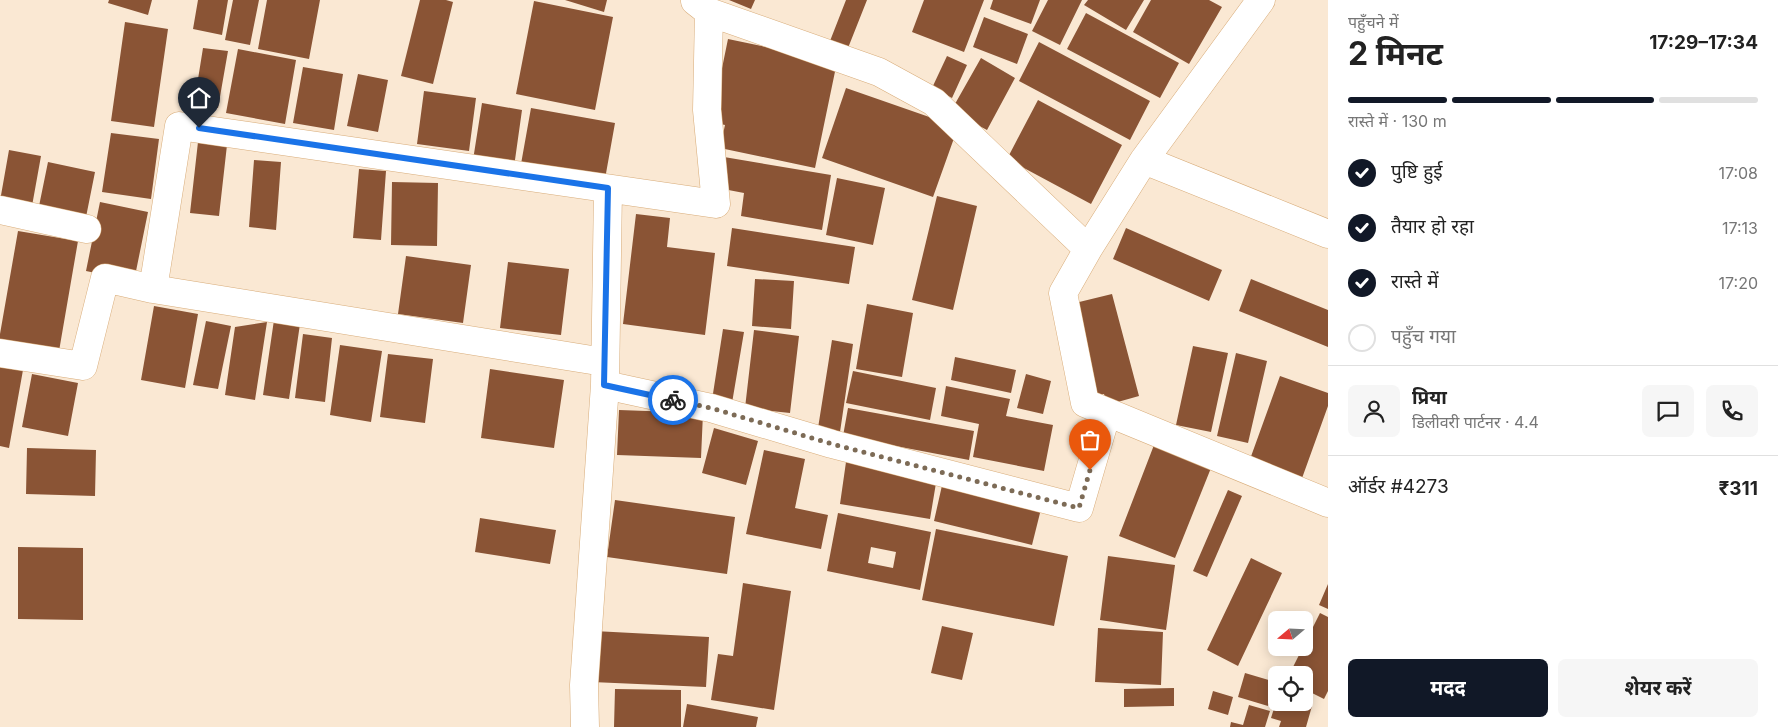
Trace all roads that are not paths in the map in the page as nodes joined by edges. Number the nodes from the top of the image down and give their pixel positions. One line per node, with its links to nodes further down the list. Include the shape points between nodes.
1 (1261, 0): 3 (street)
2 (701, 6): 4 (street, via 716,204); 8 (street, via 879,72 934,102)
3 (1144, 160): 7 (street); 8 (street)
4 (608, 188): 9 (street, via 179,126); 11 (street)
5 (0, 210): 6 (street)
6 (87, 229)
7 (1328, 234)
8 (1088, 249): 12 (street, via 1063,294 1085,403)
9 (153, 289): 10 (street, via 104,278 83,366); 11 (street)
10 (0, 353)
11 (604, 373): 12 (street, via 832,444 1079,508); 14 (street, via 584,685)
12 (1107, 412): 13 (street)
13 (1328, 502)
14 (585, 727)

